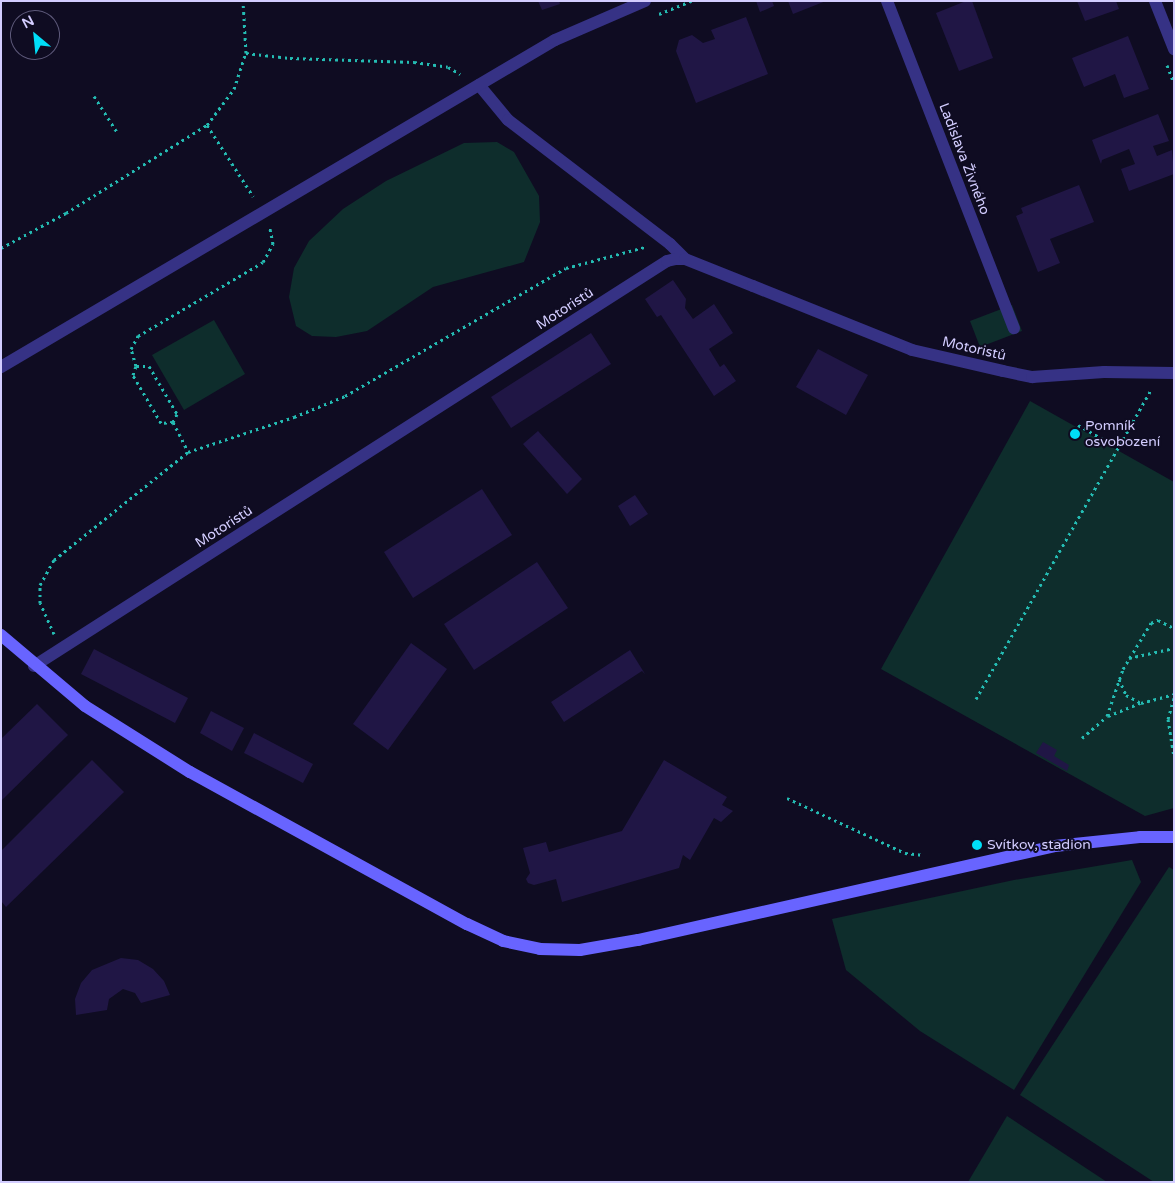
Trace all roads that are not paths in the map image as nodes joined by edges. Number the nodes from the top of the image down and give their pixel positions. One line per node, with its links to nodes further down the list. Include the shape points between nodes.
1 (645, 1): 4 (street)
2 (887, 1): 8 (street, Ladislava Živného)
3 (1155, 1): 5 (street)
4 (620, 6): 6 (street)
5 (1174, 49)
6 (479, 84): 7 (street, via 508,120); 9 (street)
7 (685, 259): 10 (street, Motoristů, via 912,350 1032,377); 12 (street, Motoristů, via 666,261)
8 (1014, 328)
9 (1, 367)
10 (1174, 373)
11 (1, 636): 12 (street)
12 (34, 666): 13 (street, via 85,706 190,772 467,924 504,941 540,949 580,950 638,940 1055,846 1140,837)
13 (1174, 837)

